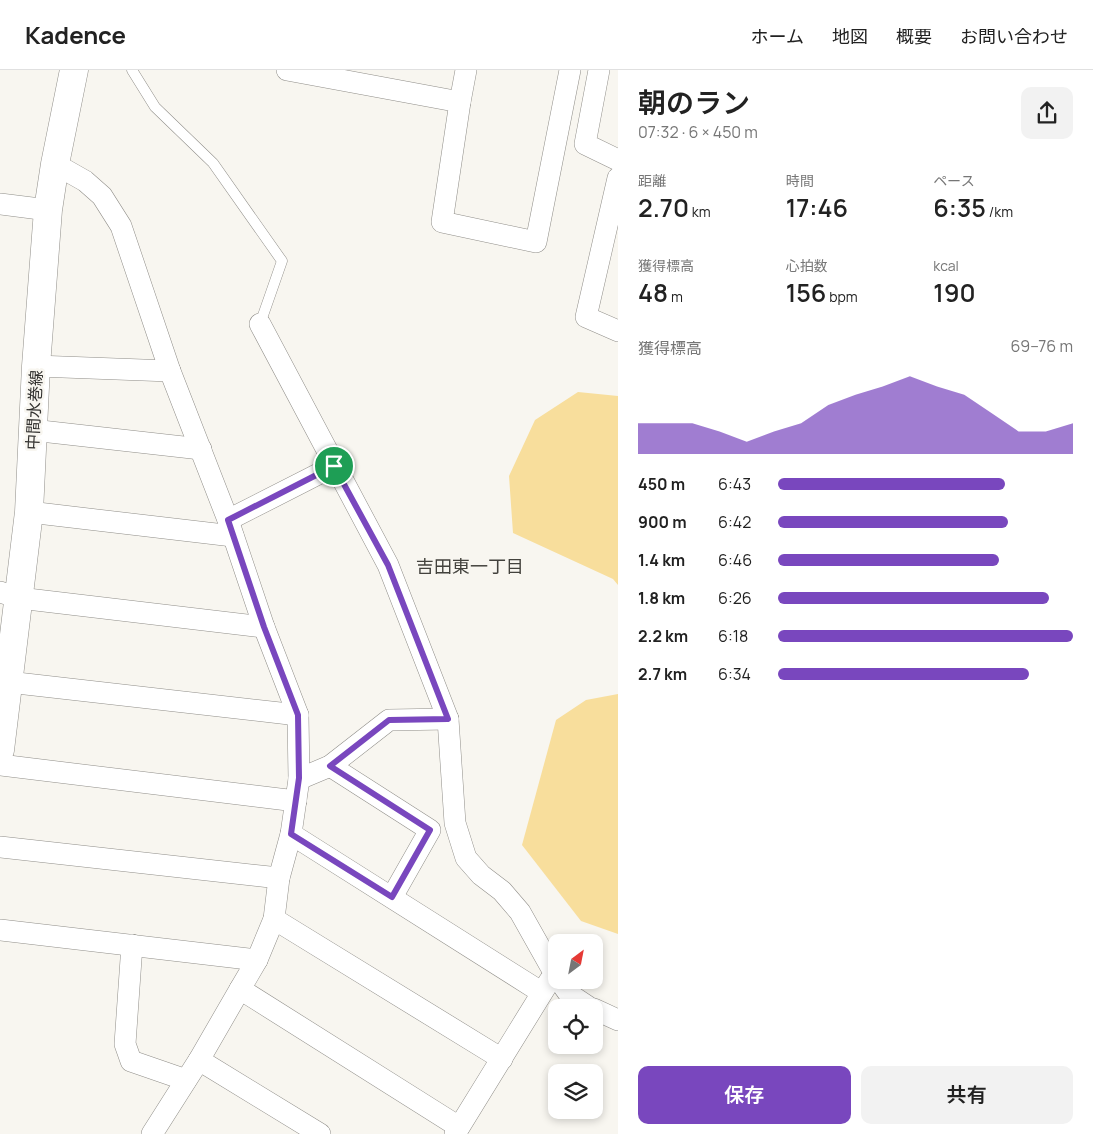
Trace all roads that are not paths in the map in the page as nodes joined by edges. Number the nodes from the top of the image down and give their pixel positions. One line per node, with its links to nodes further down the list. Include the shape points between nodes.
1 (74, 70): 9 (main road, 中間水巻線)
2 (132, 70): 13 (lane, via 155,107 214,162 282,261)
3 (287, 70): 7 (street)
4 (466, 70): 7 (street)
5 (570, 70): 7 (street, via 536,242 442,222)
6 (599, 70): 8 (street, via 585,144)
7 (460, 102)
8 (618, 160)
9 (55, 164): 12 (main road, 中間水巻線); 16 (street, via 85,180 102,196 121,226)
10 (618, 178): 14 (street, via 586,317)
11 (0, 204): 12 (street)
12 (48, 210): 15 (main road, 中間水巻線)
13 (260, 324): 19 (street)
14 (618, 331)
15 (36, 366): 16 (street); 17 (main road, 中間水巻線)
16 (170, 371): 18 (street)
17 (32, 430): 18 (street); 20 (main road, 中間水巻線)
18 (201, 449): 21 (street)
19 (334, 466): 21 (street); 26 (street, via 388,565)
20 (29, 512): 21 (street); 22 (main road, 中間水巻線)
21 (230, 528): 23 (street)
22 (10, 595): 23 (street); 24 (main road, 中間水巻線)
23 (264, 627): 25 (street)
24 (8, 682): 25 (street); 27 (main road, 中間水巻線)
25 (298, 715): 30 (street)
26 (448, 719): 29 (street, via 389,720); 40 (street, via 454,824 466,858 520,912)
27 (0, 750)
28 (0, 765): 31 (street)
29 (330, 766): 30 (street); 35 (street, via 430,830)
30 (299, 778): 31 (street)
31 (296, 801): 32 (street)
32 (291, 834): 34 (street); 35 (street)
33 (0, 847): 34 (street)
34 (279, 878): 36 (street)
35 (392, 897): 44 (street)
36 (274, 919): 39 (street); 48 (street)
37 (0, 930): 38 (street)
38 (132, 945): 39 (street); 50 (street, via 125,1044 131,1061)
39 (257, 960): 42 (street)
40 (548, 961)
41 (548, 985): 44 (street)
42 (240, 989): 49 (street); 51 (street)
43 (565, 989): 45 (street)
44 (541, 992): 48 (street)
45 (576, 999)
46 (603, 1013): 47 (street)
47 (618, 1020)
48 (502, 1059): 51 (street)
49 (199, 1060): 50 (street); 53 (street)
50 (186, 1080): 52 (street)
51 (457, 1131)
52 (157, 1132)
53 (320, 1134)

